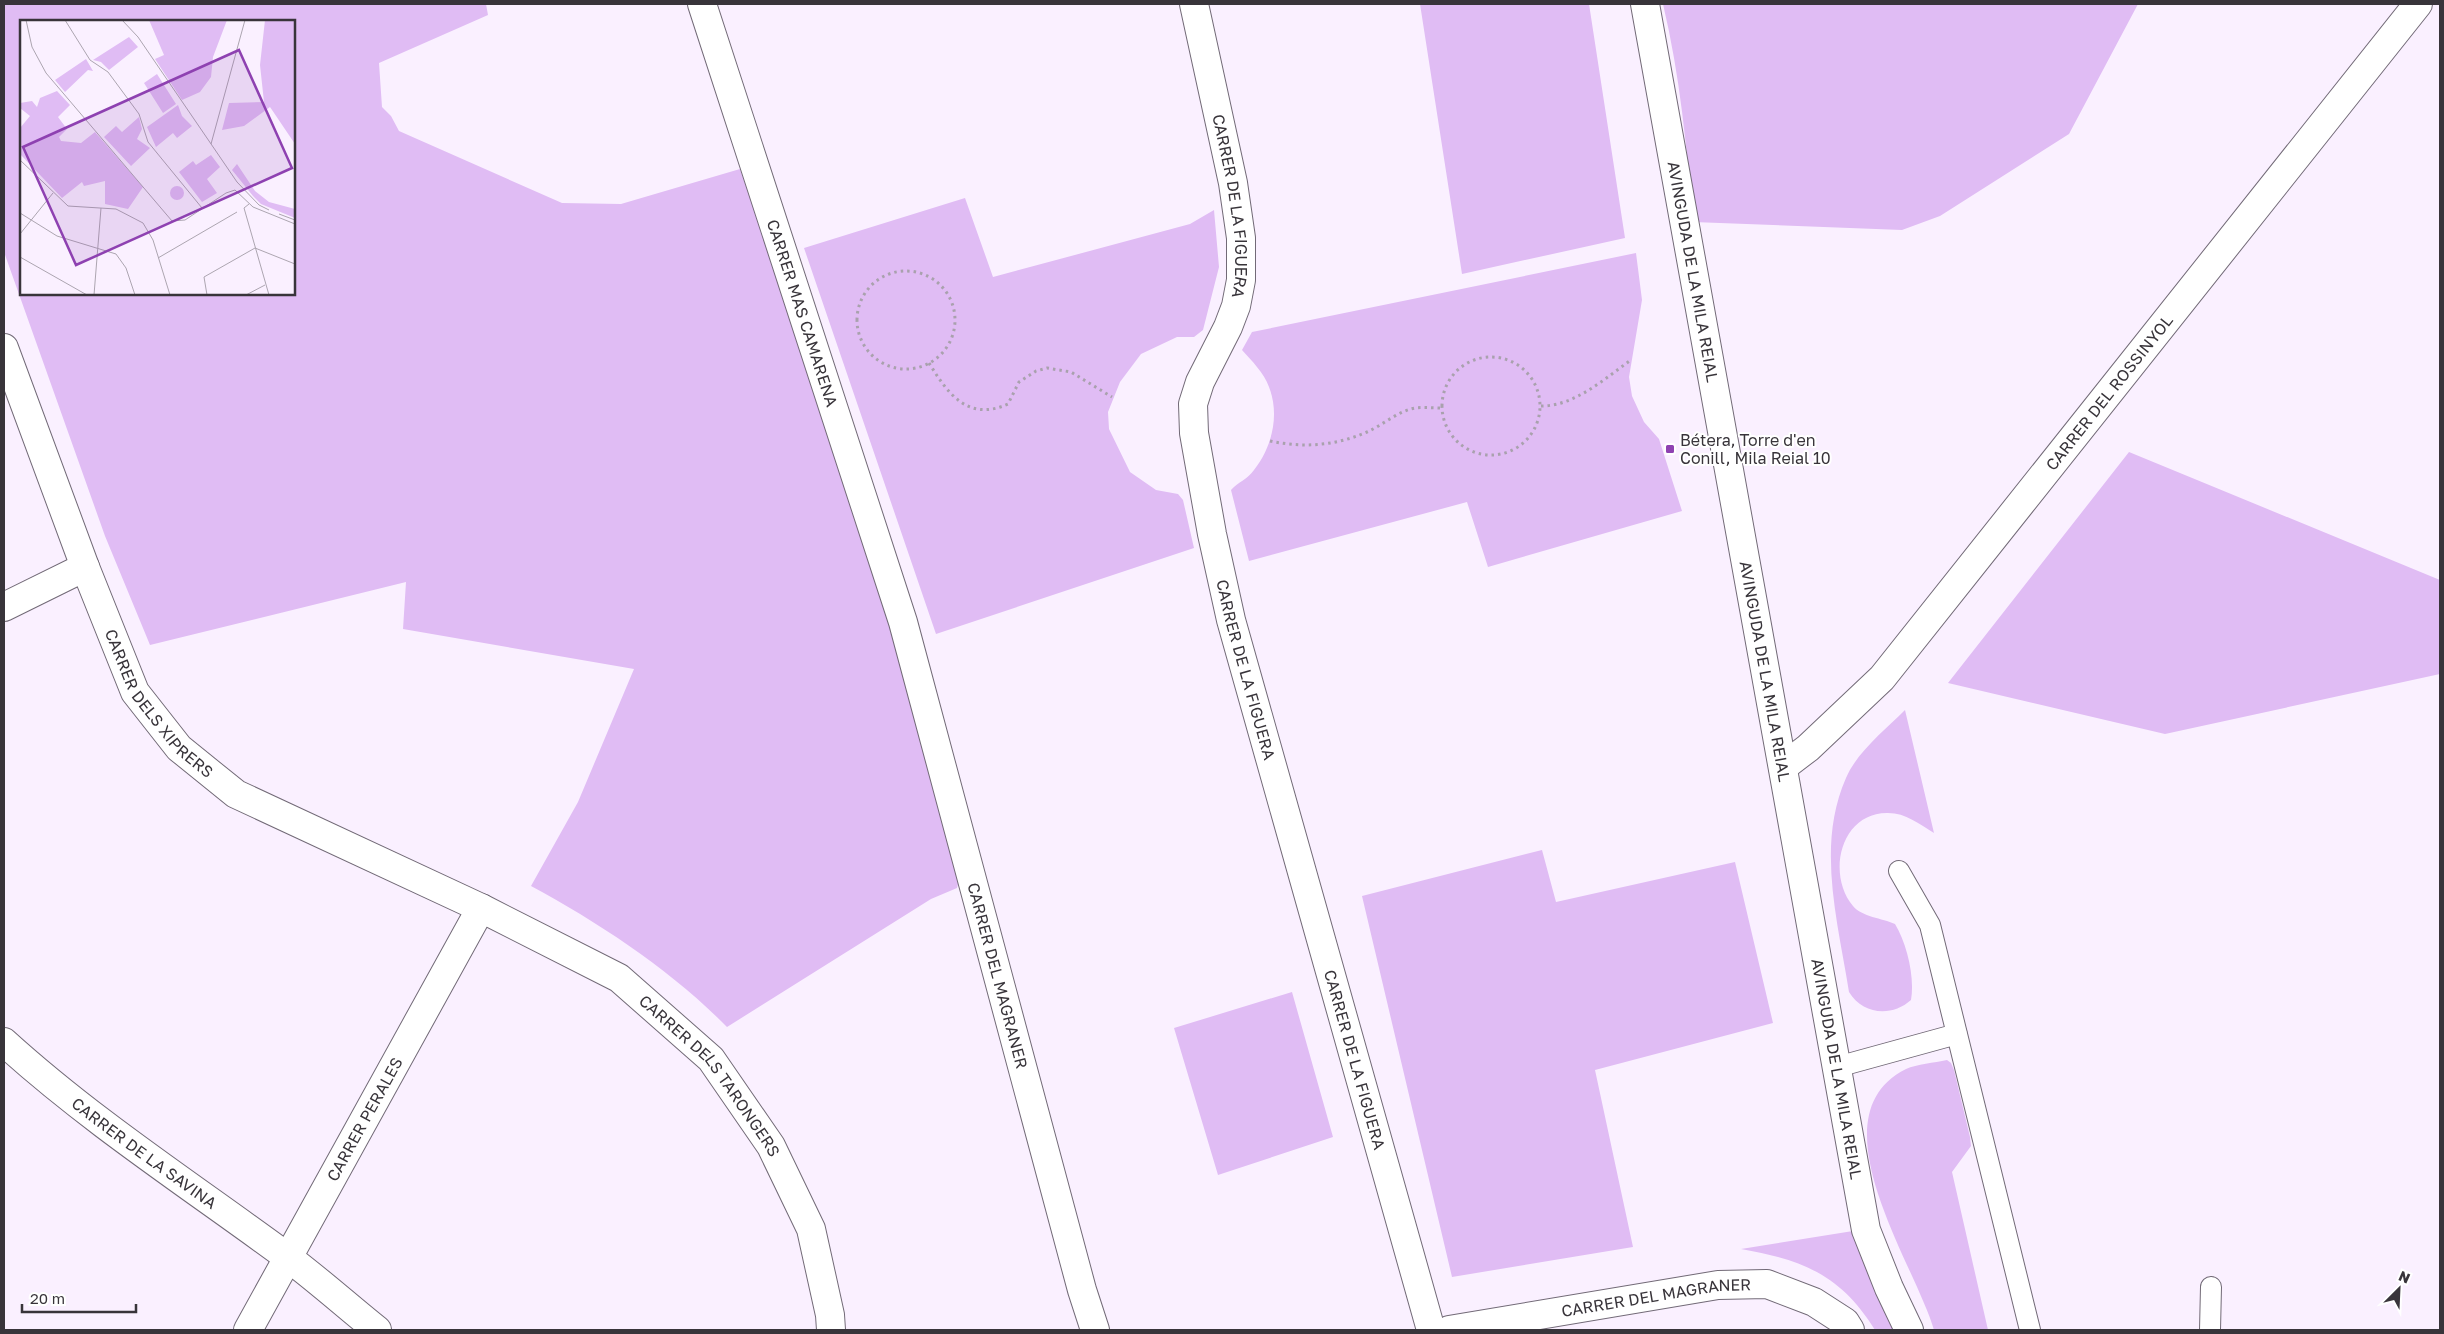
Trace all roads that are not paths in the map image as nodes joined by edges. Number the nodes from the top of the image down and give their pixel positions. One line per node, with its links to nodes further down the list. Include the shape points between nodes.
1 (702, 4): 8 (street, CARRER MAS CAMARENA)
2 (1194, 4): 21 (street, CARRER DE LA FIGUERA, via 1233,183 1242,258 1241,280 1232,319 1200,382 1193,404 1194,433 1212,534 1234,629)
3 (1645, 4): 9 (street, AVINGUDA DE LA MILA REIAL)
4 (2418, 4): 9 (street, CARRER DEL ROSSINYOL, via 1882,678 1808,748)
5 (4, 348): 6 (street, CARRER DELS XIPRERS)
6 (85, 566): 7 (street); 11 (street, CARRER DELS XIPRERS, via 135,692 179,748 236,794)
7 (4, 608)
8 (903, 622): 20 (street, CARRER DEL MAGRANER, via 1082,1290)
9 (1783, 767): 14 (street, AVINGUDA DE LA MILA REIAL)
10 (1899, 872): 12 (lane, via 1930,925)
11 (481, 908): 15 (street, CARRER PERALES); 19 (street, CARRER DELS TARONGERS, via 619,978 711,1059 771,1146 811,1230)
12 (1957, 1034): 14 (lane); 25 (lane)
13 (4, 1042): 15 (street, CARRER DE LA SAVINA, via 138,1150)
14 (1837, 1067): 24 (street, AVINGUDA DE LA MILA REIAL, via 1866,1230 1888,1288)
15 (288, 1258): 17 (street, CARRER PERALES); 18 (street, CARRER DE LA SAVINA)
16 (2211, 1287): 26 (lane)
17 (248, 1330)
18 (378, 1330)
19 (831, 1330)
20 (1096, 1330)
21 (1431, 1330)
22 (1449, 1330): 23 (street, CARRER DEL MAGRANER, via 1718,1285 1767,1284 1814,1302 1845,1322)
23 (1850, 1330)
24 (1910, 1330)
25 (2030, 1330)
26 (2210, 1330)

